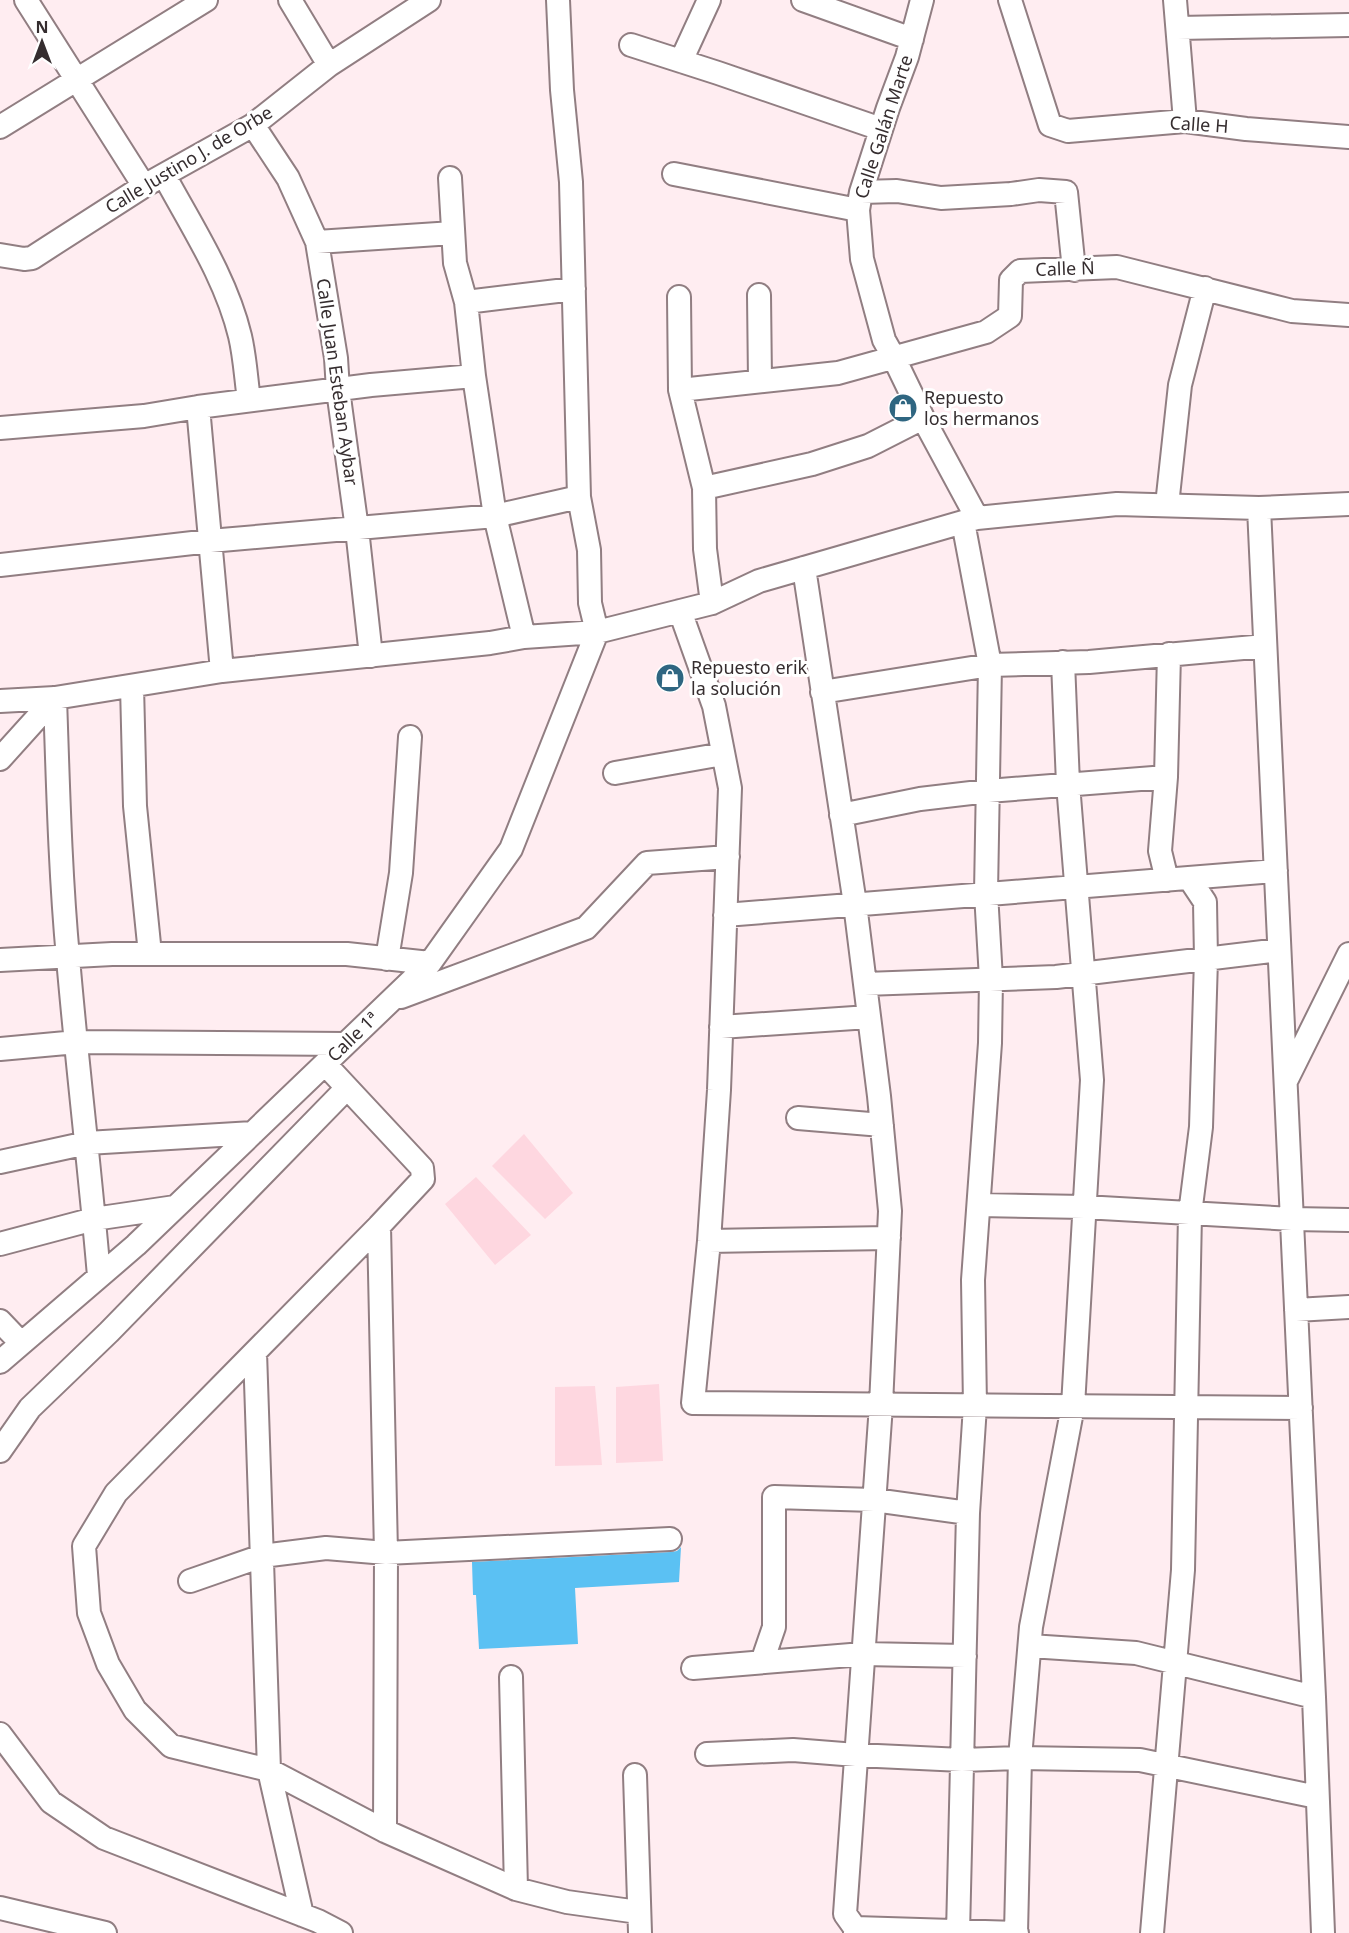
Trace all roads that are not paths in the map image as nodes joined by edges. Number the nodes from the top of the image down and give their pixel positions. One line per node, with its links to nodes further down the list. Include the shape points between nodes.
1 (26, 0): 17 (street)
2 (206, 0): 17 (street)
3 (290, 0): 16 (street)
4 (429, 0): 16 (street, Calle Justino J. de Orbe)
5 (558, 0): 33 (street)
6 (709, 0): 15 (street)
7 (803, 0): 13 (street)
8 (922, 0): 13 (street, Calle Galán Marte)
9 (1010, 0): 18 (street, Calle H, via 1050,125 1068,130)
10 (1175, 0): 12 (street)
11 (1349, 25): 12 (street)
12 (1178, 28): 18 (street)
13 (912, 39): 21 (street, Calle Galán Marte)
14 (631, 45): 15 (street)
15 (681, 61): 21 (street)
16 (329, 65): 19 (street, Calle Justino J. de Orbe)
17 (76, 81): 20 (street); 26 (street)
18 (1185, 121): 22 (street, Calle H)
19 (253, 125): 24 (street, Calle Justino J. de Orbe); 29 (street, Calle Juan Esteban Aybar, via 288,178)
20 (0, 127)
21 (881, 129): 27 (street, Calle Galán Marte)
22 (1349, 137)
23 (674, 174): 27 (street)
24 (164, 175): 26 (street, Calle Justino J. de Orbe); 43 (street, via 230,302 241,337)
25 (450, 178): 28 (street)
26 (144, 186): 30 (street, Calle Justino J. de Orbe, via 32,258)
27 (860, 201): 31 (street, via 897,191 941,198 1039,190 1066,192); 38 (street, Calle Galán Marte, via 862,259 884,340)
28 (453, 233): 29 (street); 36 (street, via 455,263)
29 (317, 242): 41 (street, Calle Juan Esteban Aybar)
30 (0, 255)
31 (1074, 270): 32 (street, Calle Ñ, via 1118,267); 38 (street, Calle Ñ, via 1020,271 1011,280 1010,316 986,332)
32 (1205, 288): 37 (street, Calle Ñ, via 1292,311); 50 (street, via 1180,385)
33 (574, 290): 36 (street); 48 (street)
34 (759, 295): 40 (street)
35 (679, 297): 42 (street)
36 (466, 302): 39 (street)
37 (1349, 315)
38 (894, 358): 40 (street, Calle Ñ, via 838,373); 45 (street, Calle Galán Marte)
39 (474, 376): 41 (street); 52 (street)
40 (760, 381): 42 (street, Calle Ñ)
41 (338, 390): 43 (street); 54 (street, Calle Juan Esteban Aybar)
42 (680, 390): 47 (street)
43 (249, 400): 44 (street)
44 (198, 407): 46 (street, via 144,416); 55 (street)
45 (923, 418): 47 (street, via 868,446 812,464); 53 (street, Calle Galán Marte)
46 (0, 428)
47 (704, 488): 58 (street, via 705,549)
48 (579, 497): 52 (street); 60 (street, via 589,550 590,603)
49 (1349, 504): 51 (street)
50 (1167, 505): 51 (street); 53 (street, via 1117,504)
51 (1259, 508): 62 (street)
52 (495, 516): 54 (street); 61 (street)
53 (970, 520): 57 (street); 66 (street, Calle Galán Marte)
54 (357, 529): 55 (street); 64 (street, Calle Juan Esteban Aybar)
55 (210, 541): 56 (street); 67 (street)
56 (0, 565)
57 (804, 568): 58 (street, via 759,581); 69 (street)
58 (712, 603): 59 (street)
59 (680, 611): 60 (street); 73 (street, via 714,706)
60 (597, 632): 61 (street); 95 (street, Calle 1ª, via 511,849)
61 (524, 638): 64 (street)
62 (1265, 645): 63 (street); 81 (street)
63 (1169, 654): 65 (street); 76 (street)
64 (370, 656): 67 (street)
65 (1063, 663): 66 (street); 77 (street)
66 (990, 665): 69 (street); 78 (street, Calle Galán Marte)
67 (222, 671): 68 (street)
68 (132, 686): 70 (street); 89 (street, via 135,806)
69 (822, 692): 79 (street)
70 (55, 698): 71 (street); 74 (street); 91 (street)
71 (0, 701)
72 (410, 737): 92 (street, via 401,873)
73 (723, 753): 75 (street); 80 (street, via 730,788)
74 (0, 759)
75 (615, 773)
76 (1166, 777): 77 (street); 83 (street, via 1160,851)
77 (1068, 784): 78 (street); 84 (street)
78 (988, 791): 79 (street, via 920,799); 85 (street, Calle Galán Marte)
79 (842, 815): 86 (street)
80 (728, 857): 87 (street); 99 (street, via 647,863 586,928)
81 (1276, 872): 82 (street); 88 (street)
82 (1189, 878): 83 (street); 93 (street, via 1205,902)
83 (1167, 880): 84 (street)
84 (1075, 886): 85 (street); 96 (street)
85 (986, 893): 86 (street); 97 (street, Calle Galán Marte)
86 (855, 904): 87 (street); 98 (street)
87 (725, 915): 101 (street)
88 (1279, 950): 93 (street); 106 (street)
89 (150, 954): 91 (street); 92 (street, via 347,954)
90 (1349, 954): 106 (street)
91 (68, 957): 94 (street); 102 (street)
92 (387, 959): 95 (street)
93 (1206, 959): 96 (street); 116 (street, via 1201,1126)
94 (0, 960)
95 (430, 963): 99 (street, Calle 1ª)
96 (1085, 974): 97 (street); 115 (street, via 1092,1080)
97 (991, 980): 98 (street); 113 (street, Calle Galán Marte)
98 (865, 984): 100 (street)
99 (391, 1000): 103 (street, Calle 1ª)
100 (869, 1017): 101 (street); 109 (street)
101 (721, 1027): 122 (street)
102 (77, 1042): 103 (street); 104 (street); 111 (street)
103 (345, 1044): 105 (street, Calle 1ª)
104 (0, 1049)
105 (325, 1064): 107 (street); 110 (street, Calle 1ª)
106 (1285, 1082): 118 (street)
107 (347, 1088): 120 (street, via 424,1174); 136 (street, via 30,1408)
108 (798, 1118): 109 (street)
109 (882, 1125): 121 (street)
110 (253, 1133): 111 (street); 114 (street, Calle 1ª)
111 (87, 1143): 112 (street); 117 (street)
112 (0, 1162)
113 (979, 1205): 115 (street); 132 (street, Calle Galán Marte, via 973,1280)
114 (175, 1207): 117 (street); 124 (street, Calle 1ª)
115 (1084, 1207): 116 (street); 133 (street)
116 (1190, 1214): 118 (street); 134 (street)
117 (94, 1220): 123 (street); 124 (street)
118 (1292, 1220): 119 (street); 126 (street)
119 (1349, 1220)
120 (379, 1226): 129 (street); 140 (street)
121 (889, 1238): 122 (street); 131 (street)
122 (709, 1241): 131 (street, via 693,1403)
123 (0, 1244)
124 (99, 1276): 128 (street, Calle 1ª)
125 (1349, 1307): 126 (street)
126 (1296, 1310): 135 (street)
127 (0, 1321): 128 (street)
128 (21, 1343): 130 (street, Calle 1ª)
129 (255, 1352): 141 (street); 157 (street, via 116,1493 84,1546 89,1613 108,1664 135,1710 171,1746)
130 (0, 1362)
131 (880, 1405): 132 (street); 137 (street)
132 (975, 1406): 133 (street); 138 (street, Calle Galán Marte)
133 (1073, 1406): 134 (street); 143 (street)
134 (1186, 1407): 135 (street); 147 (street, via 1183,1570)
135 (1300, 1408): 150 (street)
136 (0, 1451)
137 (874, 1500): 138 (street); 144 (street); 146 (street, via 774,1497 774,1627)
138 (968, 1513): 145 (street, Calle Galán Marte)
139 (670, 1539): 140 (street)
140 (386, 1553): 141 (street, via 326,1548); 160 (street)
141 (262, 1556): 142 (street); 157 (street)
142 (190, 1581)
143 (1030, 1646): 147 (street, via 1136,1653); 154 (street)
144 (863, 1654): 145 (street); 146 (street); 153 (street)
145 (964, 1656): 155 (street, Calle Galán Marte)
146 (762, 1662): 148 (street)
147 (1175, 1662): 150 (street); 156 (street)
148 (693, 1668)
149 (512, 1677): 161 (street)
150 (1314, 1697): 159 (street)
151 (0, 1734): 163 (street, via 51,1802 104,1838)
152 (707, 1754): 153 (street, via 793,1750)
153 (856, 1755): 155 (street); 165 (street, via 844,1914)
154 (1020, 1758): 155 (street); 156 (street, via 1140,1760); 169 (street)
155 (962, 1760): 166 (street, Calle Galán Marte)
156 (1166, 1765): 159 (street); 170 (street)
157 (269, 1770): 160 (street); 163 (street)
158 (635, 1775): 164 (street)
159 (1317, 1797): 171 (street)
160 (385, 1832): 161 (street)
161 (516, 1889): 164 (street)
162 (0, 1908): 167 (street)
163 (302, 1915): 168 (street)
164 (639, 1922)
165 (855, 1931): 166 (street)
166 (958, 1932): 169 (street)
167 (105, 1933)
168 (341, 1933)
169 (1017, 1933)
170 (1152, 1933)
171 (1323, 1933)

